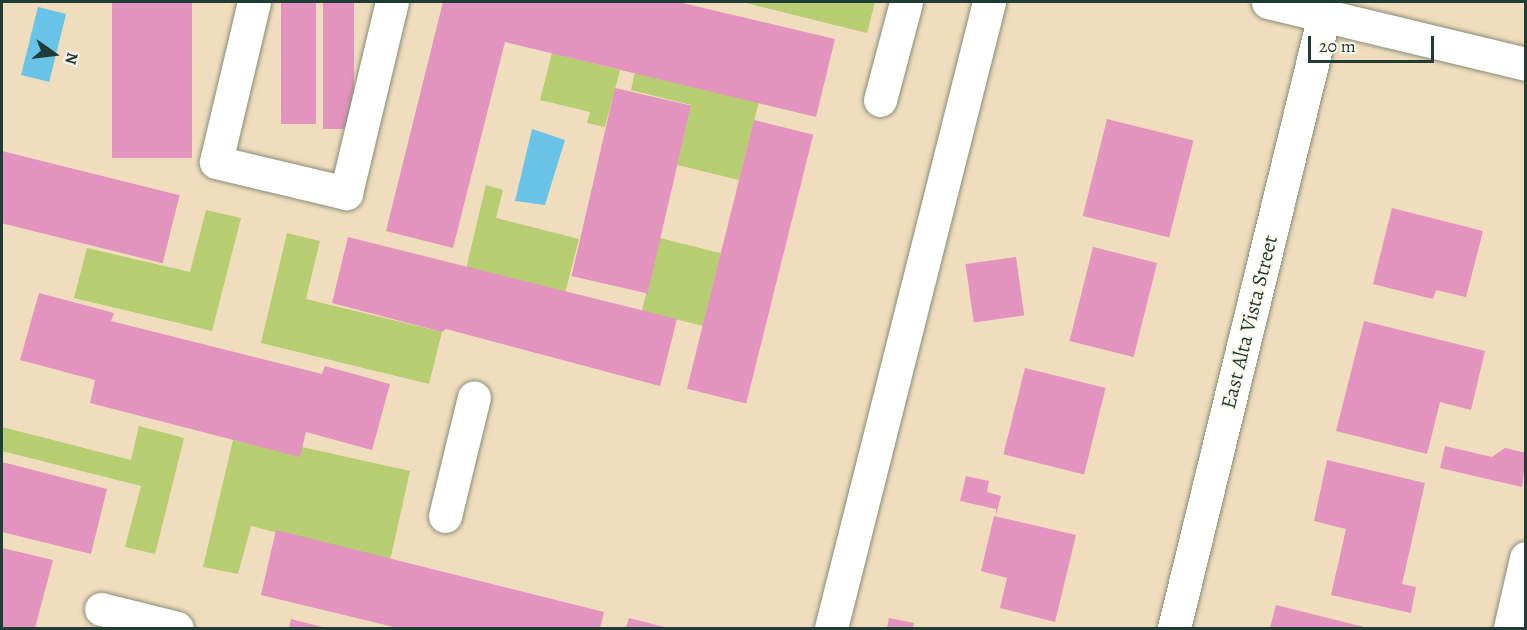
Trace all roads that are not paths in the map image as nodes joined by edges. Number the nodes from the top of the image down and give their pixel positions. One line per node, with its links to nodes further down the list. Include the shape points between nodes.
1 (254, 2): 2 (street, via 216,162 346,193)
2 (392, 2)
3 (906, 2): 8 (street)
4 (989, 2): 14 (street)
5 (1268, 2): 6 (street)
6 (1324, 15): 7 (street); 15 (street, East Alta Vista Street)
7 (1525, 62)
8 (880, 100)
9 (474, 397): 10 (street)
10 (445, 516)
11 (1526, 558): 16 (street)
12 (101, 609): 13 (street)
13 (177, 628)
14 (831, 628)
15 (1174, 628)
16 (1510, 628)

